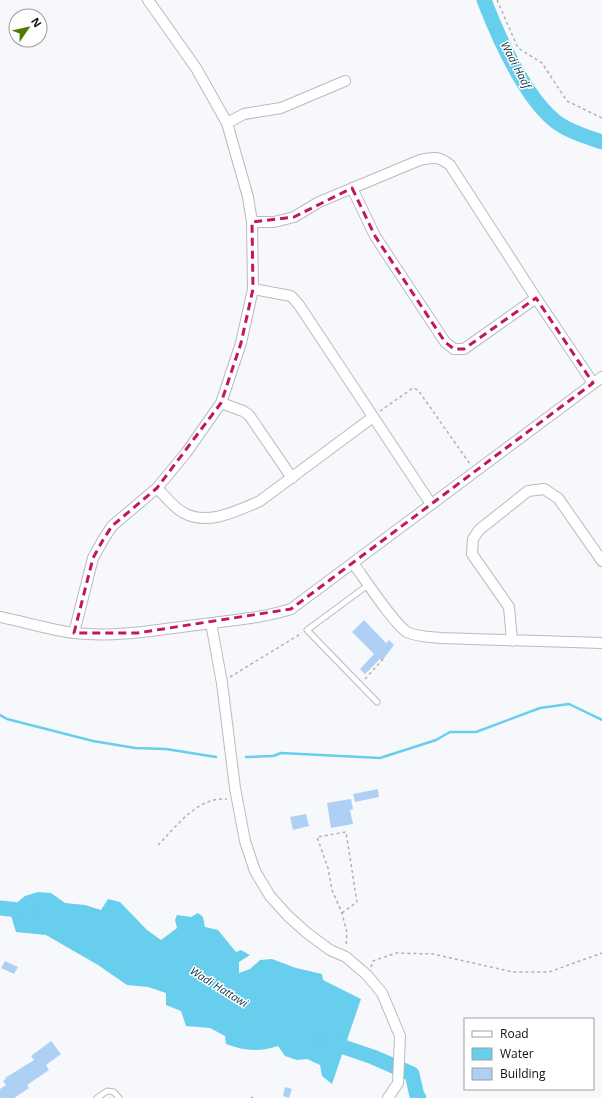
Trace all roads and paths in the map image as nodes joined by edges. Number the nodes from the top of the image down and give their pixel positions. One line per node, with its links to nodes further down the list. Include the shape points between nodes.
1 (148, 0): 5 (street, via 196,68)
2 (497, 0): 4 (path, via 518,48 542,63 567,101)
3 (345, 81): 5 (street, via 281,108 244,114)
4 (602, 118)
5 (227, 122): 7 (street, via 248,197)
6 (352, 188): 7 (street, via 319,202 294,217 274,222); 9 (street, via 420,160 434,156 442,159 450,165); 9 (street, via 375,236 445,342 454,348 464,349)
7 (252, 222): 8 (street)
8 (253, 289): 11 (street, via 241,343); 12 (street, via 291,296)
9 (536, 298): 10 (street)
10 (598, 380): 13 (street)
11 (221, 403): 14 (street, via 249,415); 15 (street, via 186,453)
12 (373, 418): 13 (path, via 413,388 418,390); 14 (street); 16 (street)
13 (475, 471): 16 (street)
14 (292, 478): 15 (street, via 260,501 209,518 195,518 182,512)
15 (157, 488): 23 (street, via 112,526 103,540 93,558)
16 (431, 504): 18 (street)
17 (602, 561): 24 (street, via 558,498 544,489 528,491 479,530 473,539 472,554 509,608)
18 (353, 563): 19 (street); 21 (street, via 291,609)
19 (369, 584): 22 (lane); 24 (street, via 394,619 406,631 418,636)
20 (0, 617): 23 (street)
21 (212, 623): 23 (street, via 137,633); 27 (street)
22 (307, 630): 27 (path); 28 (lane)
23 (74, 633)
24 (512, 641): 25 (street)
25 (602, 643)
26 (384, 658): 28 (path)
27 (222, 683): 30 (street)
28 (360, 685): 29 (lane)
29 (377, 702)
30 (237, 799): 31 (path, via 217,798 201,804); 34 (street, via 245,841 255,871 270,896 307,933 330,950)
31 (158, 845)
32 (342, 913): 32 (path, via 332,890 328,868 317,837 346,832 357,902); 34 (path, via 347,933)
33 (602, 953): 35 (path, via 549,972 512,972 433,954 396,953 374,961)
34 (346, 957): 35 (street)
35 (367, 975): 38 (street, via 382,993 400,1036 398,1083)
36 (97, 1098): 37 (lane, via 107,1091 114,1092)
37 (119, 1098)
38 (388, 1098)

